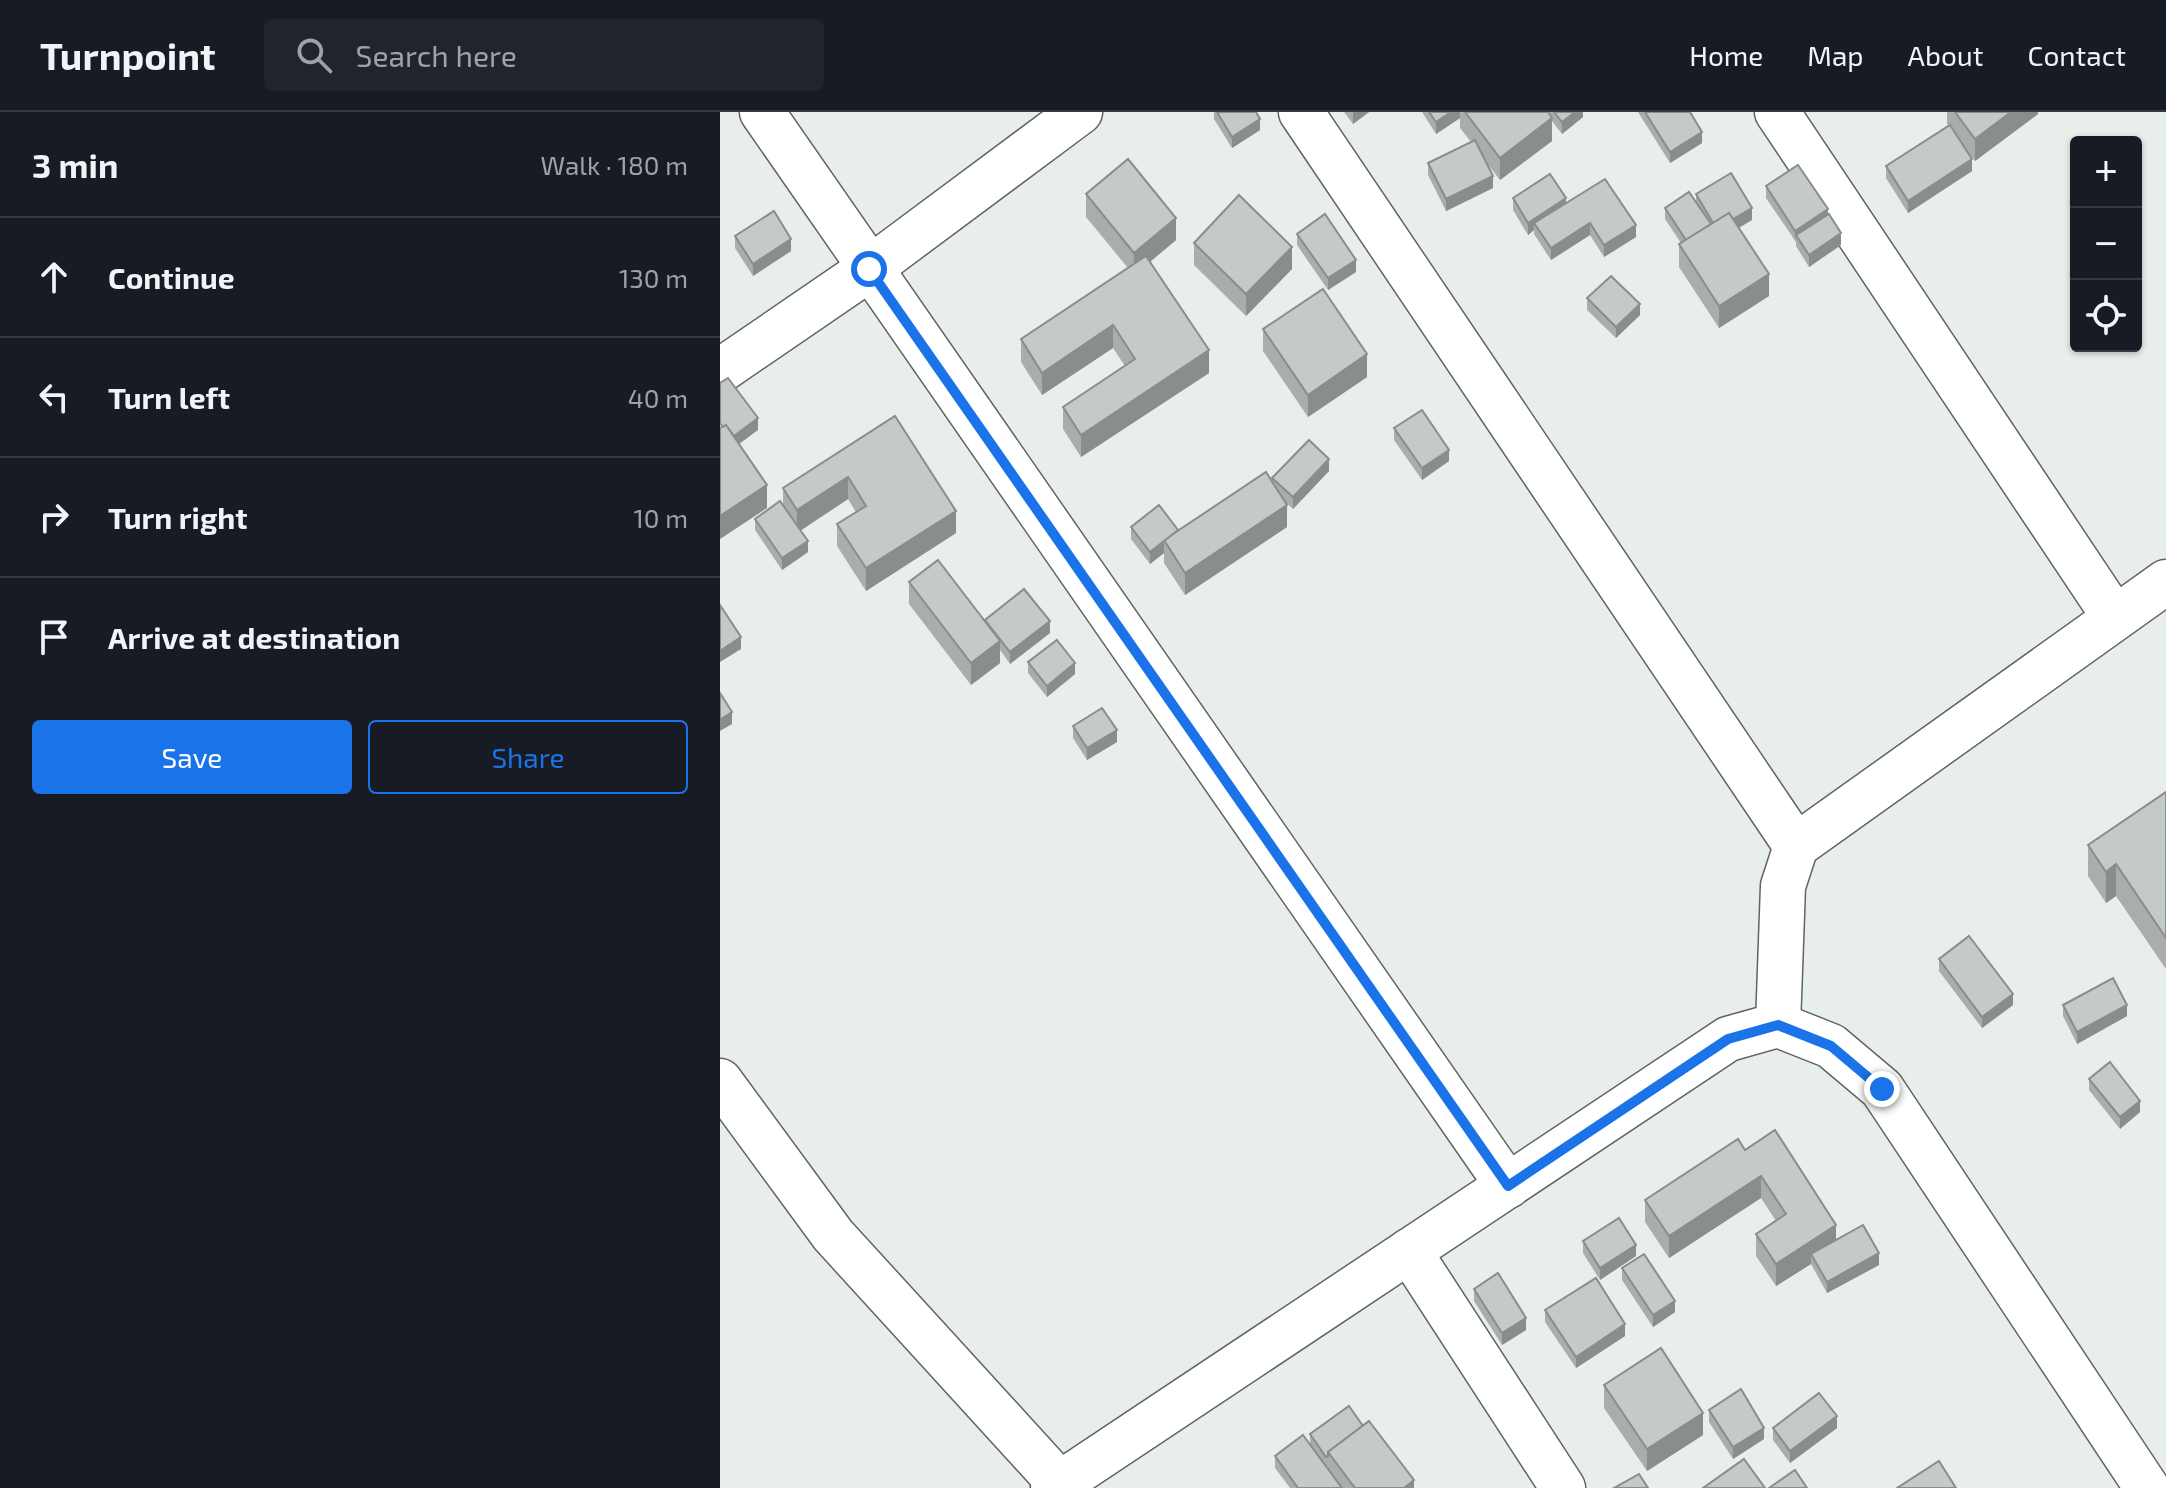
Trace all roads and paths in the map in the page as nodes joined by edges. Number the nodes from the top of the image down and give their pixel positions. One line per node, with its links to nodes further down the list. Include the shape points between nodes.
1 (762, 112): 5 (street)
2 (1080, 112): 5 (street)
3 (1301, 112): 9 (street)
4 (1777, 112): 8 (street)
5 (869, 269): 6 (street); 12 (street)
6 (720, 371)
7 (2162, 593): 8 (street)
8 (2115, 618): 9 (street)
9 (1796, 846): 10 (street, via 1783,886)
10 (1778, 1025): 12 (street, via 1728,1039); 16 (street, via 1831,1046 1882,1089)
11 (720, 1081): 14 (street, via 833,1235)
12 (1508, 1186): 13 (street)
13 (1409, 1251): 14 (street); 15 (street)
14 (1059, 1486)
15 (1563, 1488)
16 (2147, 1488)

